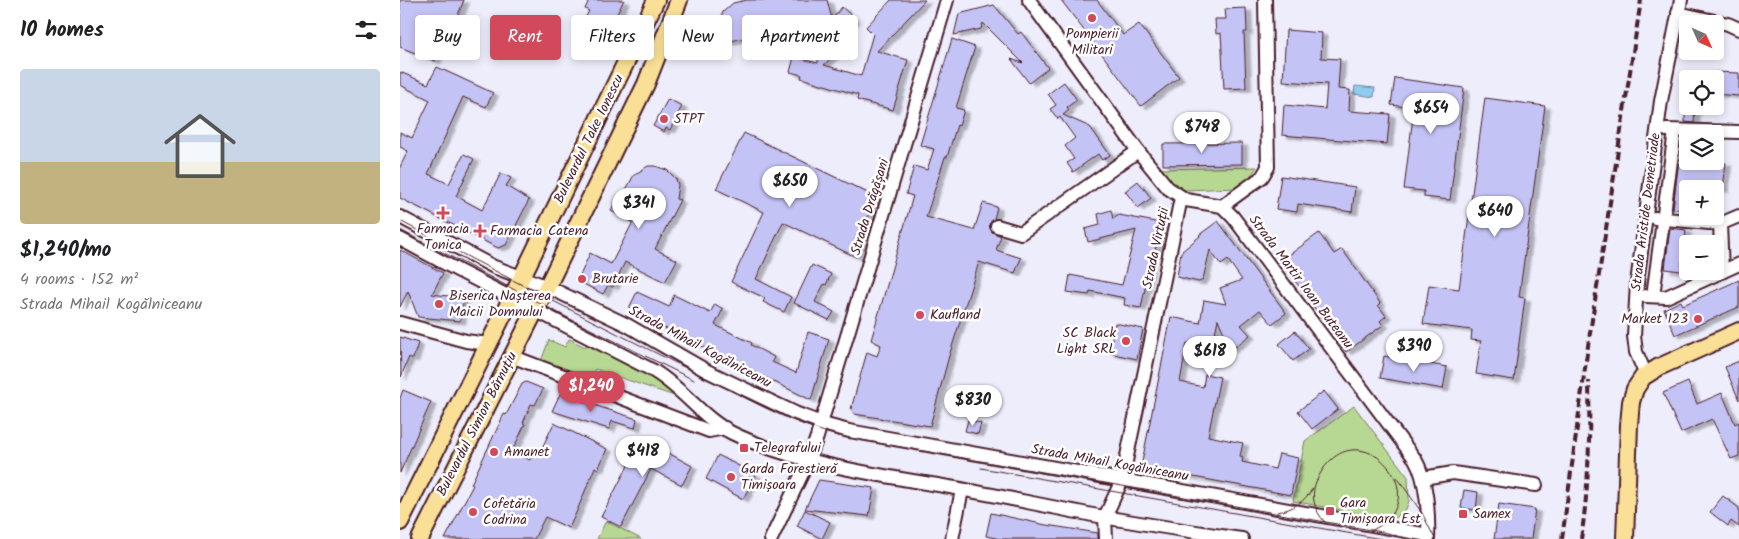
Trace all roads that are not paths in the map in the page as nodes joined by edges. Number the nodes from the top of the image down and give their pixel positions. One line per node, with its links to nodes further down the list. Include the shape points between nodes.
1 (656, 0): 24 (main road, Bulevardul Take Ionescu)
2 (679, 0): 26 (main road, Bulevardul Take Ionescu, via 646,84)
3 (947, 0): 36 (street, Strada Drăgășani)
4 (1029, 0): 11 (street)
5 (1265, 0): 13 (street, via 1268,167 1262,176)
6 (1679, 6): 7 (street); 8 (street, Strada Aristide Demetriade)
7 (1739, 30)
8 (1656, 130): 9 (street); 16 (street, Strada Aristide Demetriade)
9 (1675, 131): 10 (street); 17 (street)
10 (1739, 132)
11 (1138, 151): 12 (street, via 1168,188); 20 (street, via 1021,233)
12 (1182, 198): 13 (street, Strada Virtuții); 40 (street, Strada Virtuții)
13 (1222, 206): 39 (street, Strada Martir Ioan Buteanu, via 1415,459)
14 (1739, 216): 19 (street)
15 (400, 217): 24 (street, Strada Mihail Kogălniceanu, via 494,267)
16 (1645, 217): 17 (street); 27 (street, Strada Aristide Demetriade)
17 (1662, 218): 18 (street); 28 (street)
18 (1679, 220)
19 (1724, 222)
20 (997, 226)
21 (400, 239): 29 (street)
22 (1739, 264): 23 (street)
23 (1724, 271)
24 (522, 277): 26 (street, Strada Mihail Kogălniceanu); 29 (main road, Bulevardul Simion Bărnuțiu)
25 (1704, 280): 28 (street, via 1666,297)
26 (548, 287): 30 (main road, Bulevardul Take Ionescu); 36 (street, Strada Mihail Kogălniceanu, via 627,325 707,371)
27 (1636, 295): 28 (street); 35 (street, Strada Aristide Demetriade, via 1634,336 1636,352)
28 (1653, 296)
29 (511, 298): 30 (street); 33 (main road, Bulevardul Simion Bărnuțiu)
30 (534, 310): 34 (main road, Bulevardul Simion Bărnuțiu); 37 (street, via 665,377)
31 (400, 323): 33 (street)
32 (1739, 331): 35 (main road, via 1678,357)
33 (488, 344): 44 (main road, Bulevardul Simion Bărnuțiu)
34 (511, 356): 37 (street, via 709,431); 46 (main road, Bulevardul Simion Bărnuțiu)
35 (1646, 375): 51 (main road, via 1635,389 1631,402)
36 (821, 423): 38 (street, Strada Drăgășani); 40 (street, Strada Mihail Kogălniceanu, via 848,432)
37 (725, 428): 38 (street, via 759,444)
38 (810, 459): 42 (street); 47 (street, Strada Drăgășani)
39 (1423, 478): 41 (street, via 1453,473); 45 (street, Strada Martir Ioan Buteanu)
40 (1122, 480): 43 (street, Strada Virtuții); 45 (street, Strada Mihail Kogălniceanu)
41 (1536, 485)
42 (962, 490): 43 (street); 48 (street)
43 (1106, 517): 49 (street); 50 (street)
44 (400, 522)
45 (1428, 537)
46 (420, 539)
47 (771, 539)
48 (952, 539)
49 (1106, 539)
50 (1242, 539)
51 (1626, 539)

